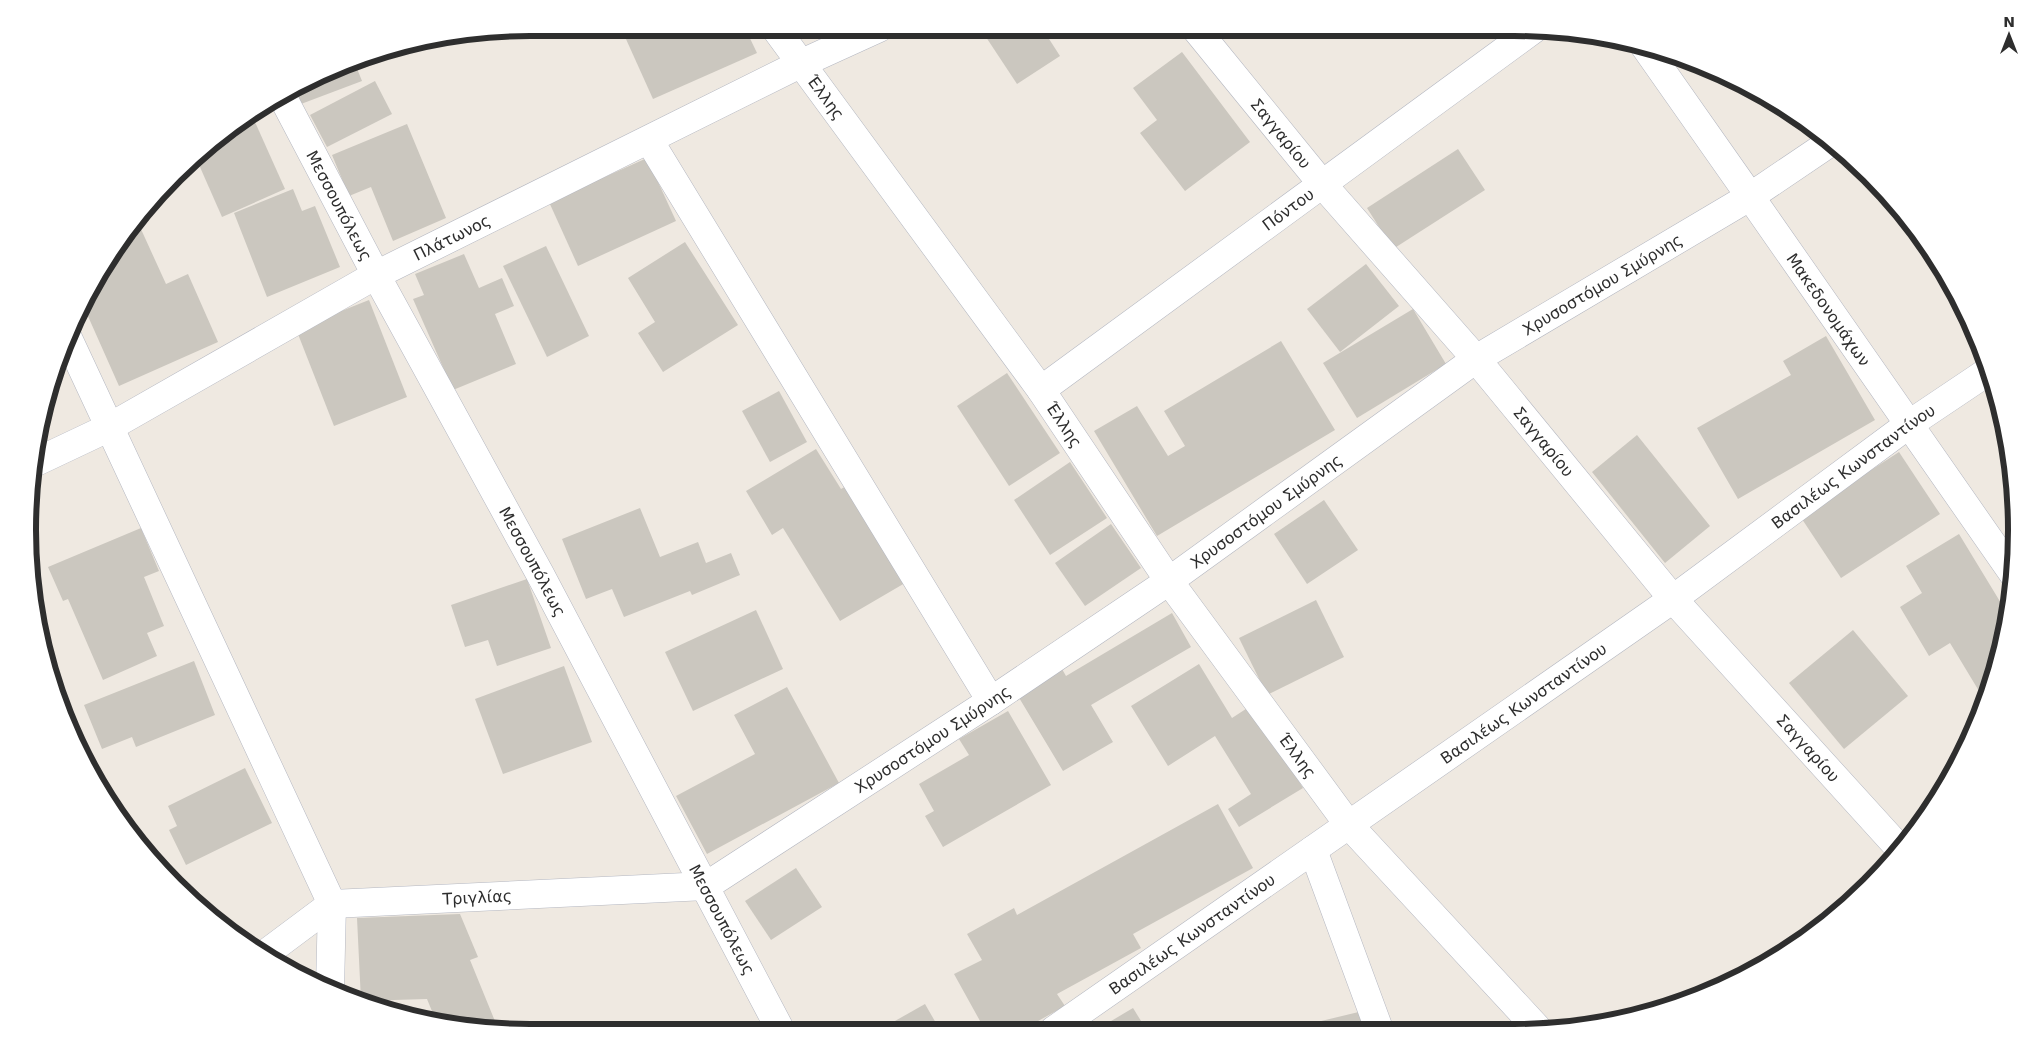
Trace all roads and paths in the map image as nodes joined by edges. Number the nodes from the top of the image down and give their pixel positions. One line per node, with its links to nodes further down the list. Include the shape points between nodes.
1 (781, 36): 6 (street, Έλλης)
2 (861, 36): 6 (street, Πλάτωνος)
3 (1202, 36): 10 (street, Σαγγαρίου)
4 (1523, 36): 10 (street, Πόντου)
5 (1651, 56): 11 (street, Μακεδονομάχων)
6 (800, 64): 8 (street, Πλάτωνος); 16 (street, Έλλης)
7 (285, 101): 12 (street, Μεσσουπόλεως)
8 (649, 140): 12 (street, Πλάτωνος); 23 (street)
9 (1825, 146): 11 (street, Χρυσοστόμου Σμύρνης)
10 (1323, 184): 14 (street, Σαγγαρίου); 16 (street, Πόντου)
11 (1751, 196): 14 (street, Χρυσοστόμου Σμύρνης); 17 (street, Μακεδονομάχων)
12 (376, 275): 18 (street, Πλάτωνος); 27 (street, Μεσσουπόλεως)
13 (72, 347): 18 (street)
14 (1476, 359): 21 (street, Χρυσοστόμου Σμύρνης); 22 (street, Σαγγαρίου)
15 (1983, 375): 17 (street, Βασιλέως Κωνσταντίνου)
16 (1041, 390): 21 (street, Έλλης)
17 (1908, 425): 20 (street, Μακεδονομάχων); 22 (street, Βασιλέως Κωνσταντίνου)
18 (108, 428): 19 (street, Πλάτωνος); 28 (street)
19 (41, 460)
20 (2007, 564)
21 (1169, 581): 23 (street, Χρυσοστόμου Σμύρνης); 24 (street, Έλλης)
22 (1673, 599): 24 (street, Βασιλέως Κωνσταντίνου); 25 (street, Σαγγαρίου)
23 (991, 701): 27 (street, Χρυσοστόμου Σμύρνης)
24 (1348, 824): 26 (street, Βασιλέως Κωνσταντίνου); 31 (street, Έλλης)
25 (1895, 844)
26 (1313, 850): 33 (street, Βασιλέως Κωνσταντίνου); 34 (street)
27 (706, 886): 28 (street, Τριγλίας); 32 (street, Μεσσουπόλεως)
28 (332, 904): 29 (street); 30 (street)
29 (270, 950)
30 (330, 981)
31 (1534, 1023)
32 (777, 1024)
33 (1063, 1024)
34 (1377, 1024)

